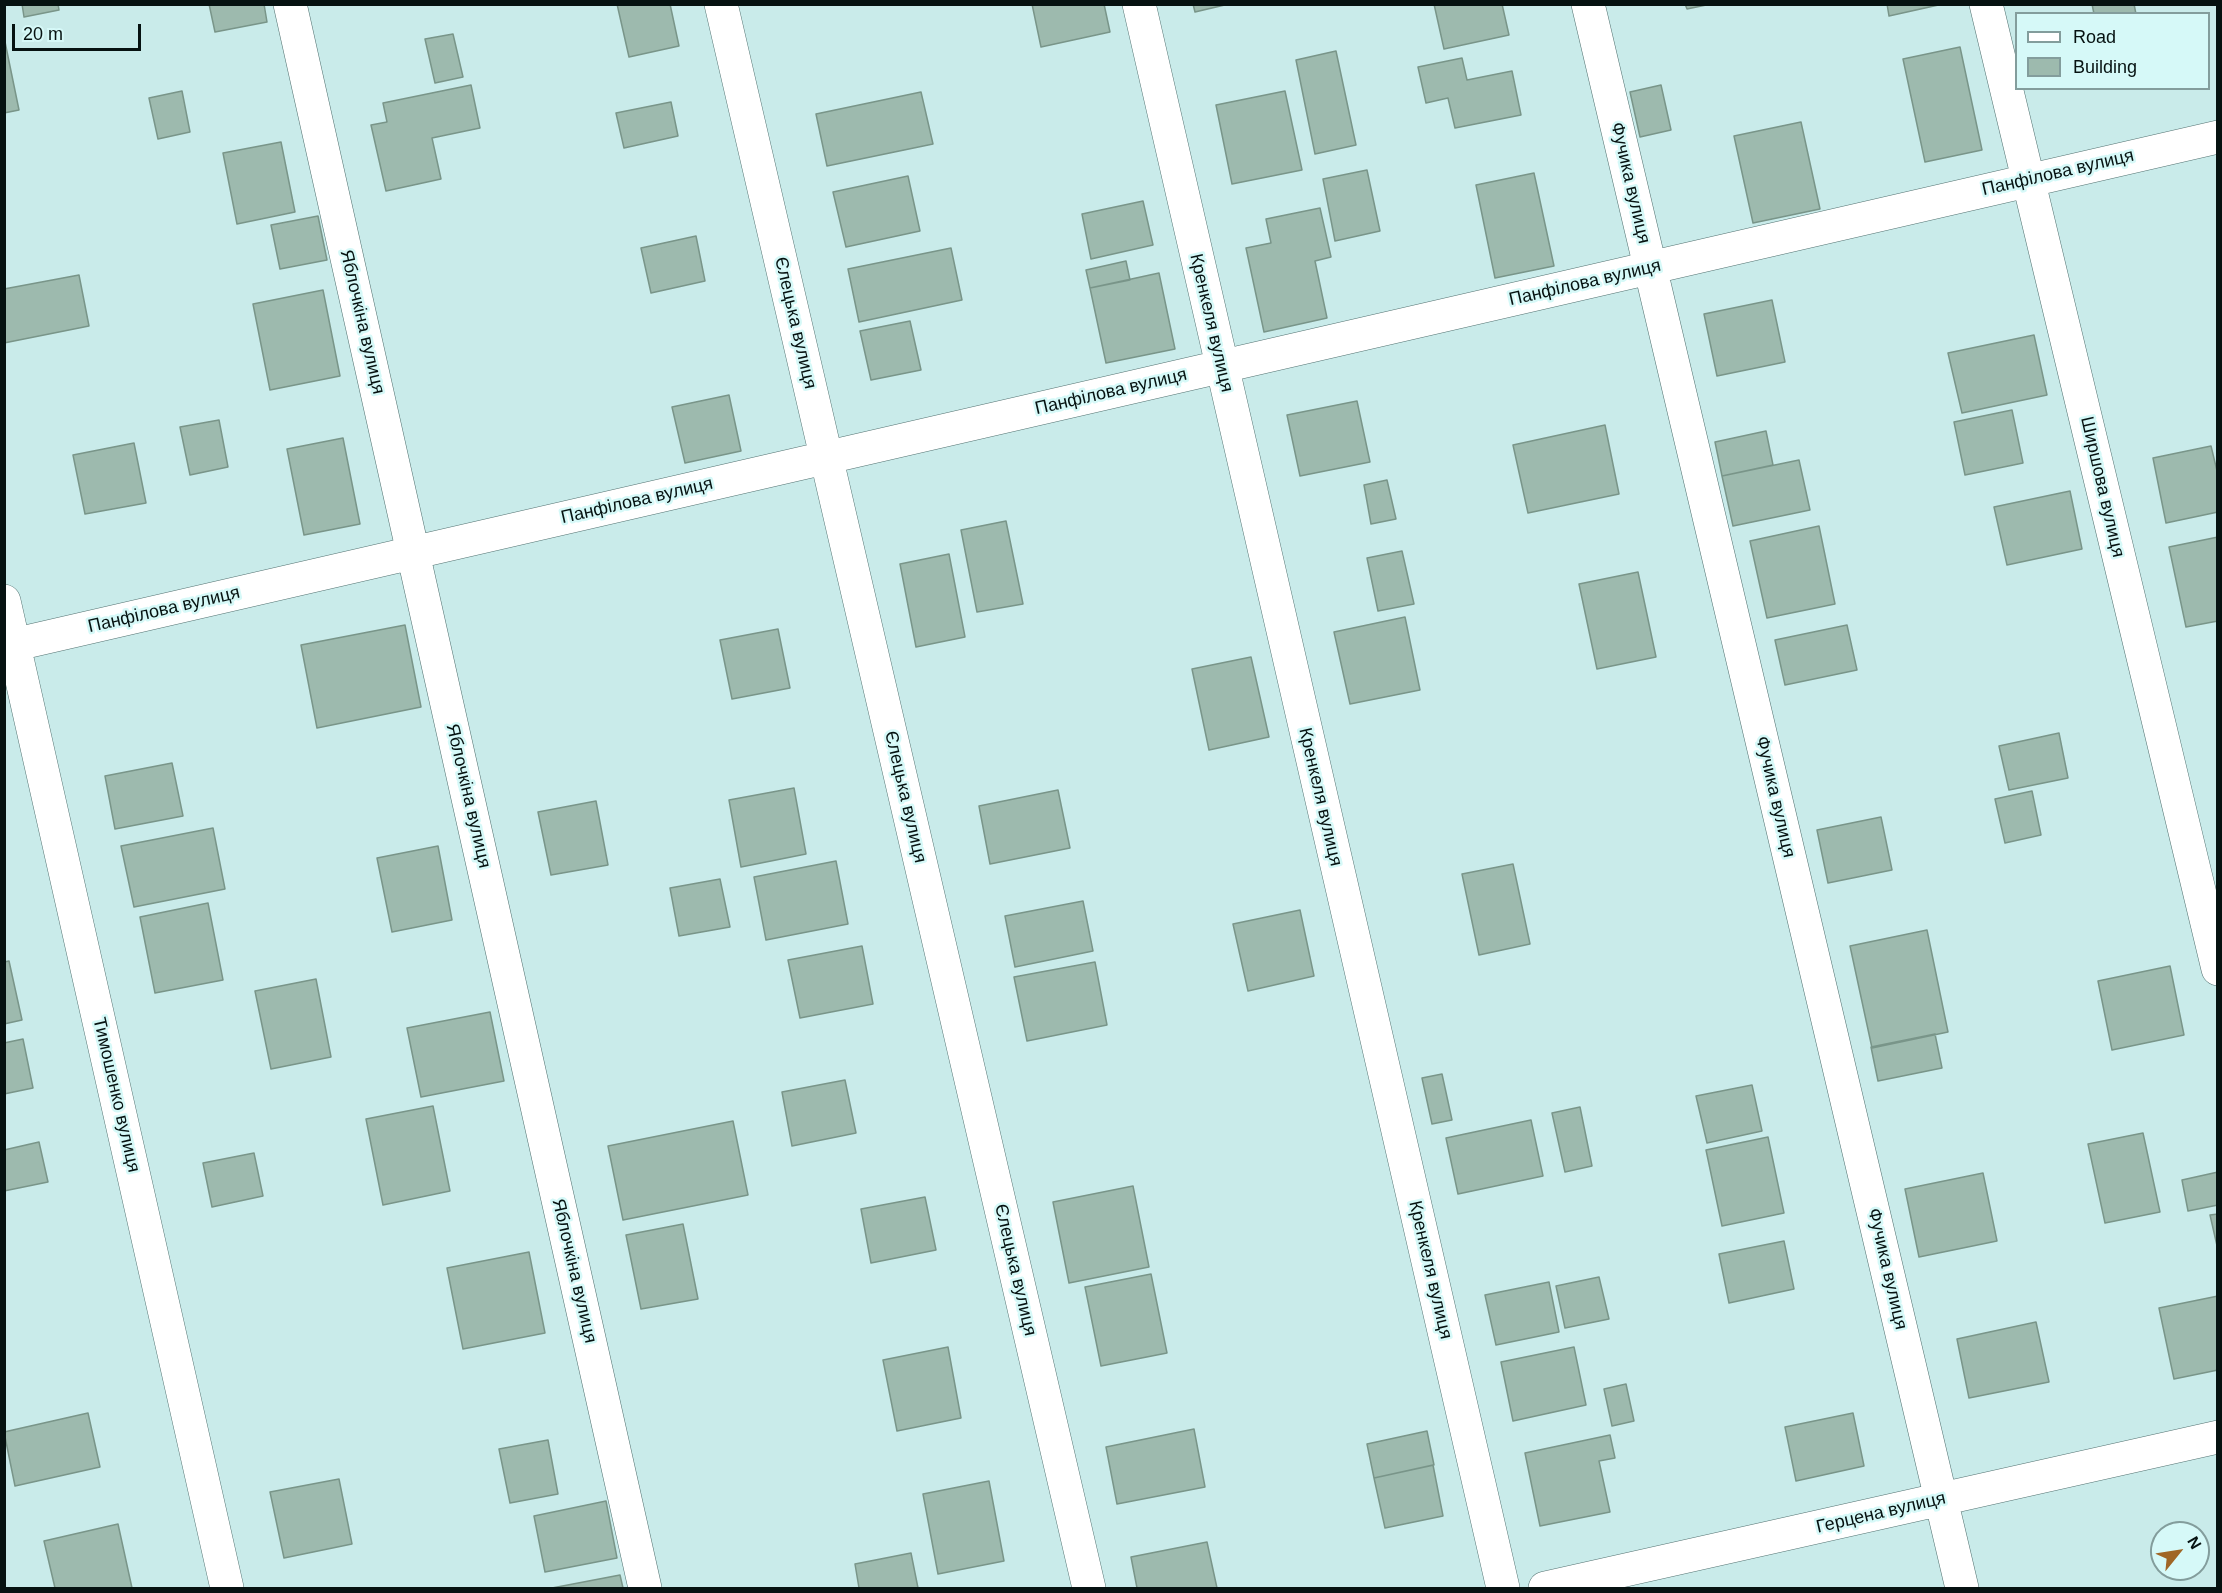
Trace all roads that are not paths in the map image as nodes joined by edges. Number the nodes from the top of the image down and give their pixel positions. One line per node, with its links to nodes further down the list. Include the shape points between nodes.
1 (290, 4): 11 (street, Яблочкіна вулиця)
2 (721, 4): 10 (street, Єлецька вулиця)
3 (1138, 4): 9 (street, Кренкеля вулиця)
4 (1588, 4): 8 (street, Фучика вулиця)
5 (1986, 4): 7 (street, Ширшова вулиця)
6 (2217, 137): 7 (street, Панфілова вулиця)
7 (2028, 180): 8 (street, Панфілова вулиця); 14 (street, Ширшова вулиця)
8 (1650, 268): 9 (street, Панфілова вулиця); 16 (street, Фучика вулиця)
9 (1221, 367): 10 (street, Панфілова вулиця); 20 (street, Кренкеля вулиця)
10 (826, 458): 11 (street, Панфілова вулиця); 19 (street, Єлецька вулиця)
11 (413, 553): 13 (street, Панфілова вулиця); 18 (street, Яблочкіна вулиця)
12 (4, 601): 13 (street, Тимошенко вулиця)
13 (9, 646): 17 (street, Тимошенко вулиця)
14 (2217, 969)
15 (2217, 1437): 16 (street, Герцена вулиця)
16 (1941, 1499): 21 (street, Герцена вулиця); 22 (street, Фучика вулиця)
17 (227, 1588)
18 (645, 1588)
19 (1089, 1588)
20 (1503, 1588)
21 (1545, 1588)
22 (1962, 1588)

